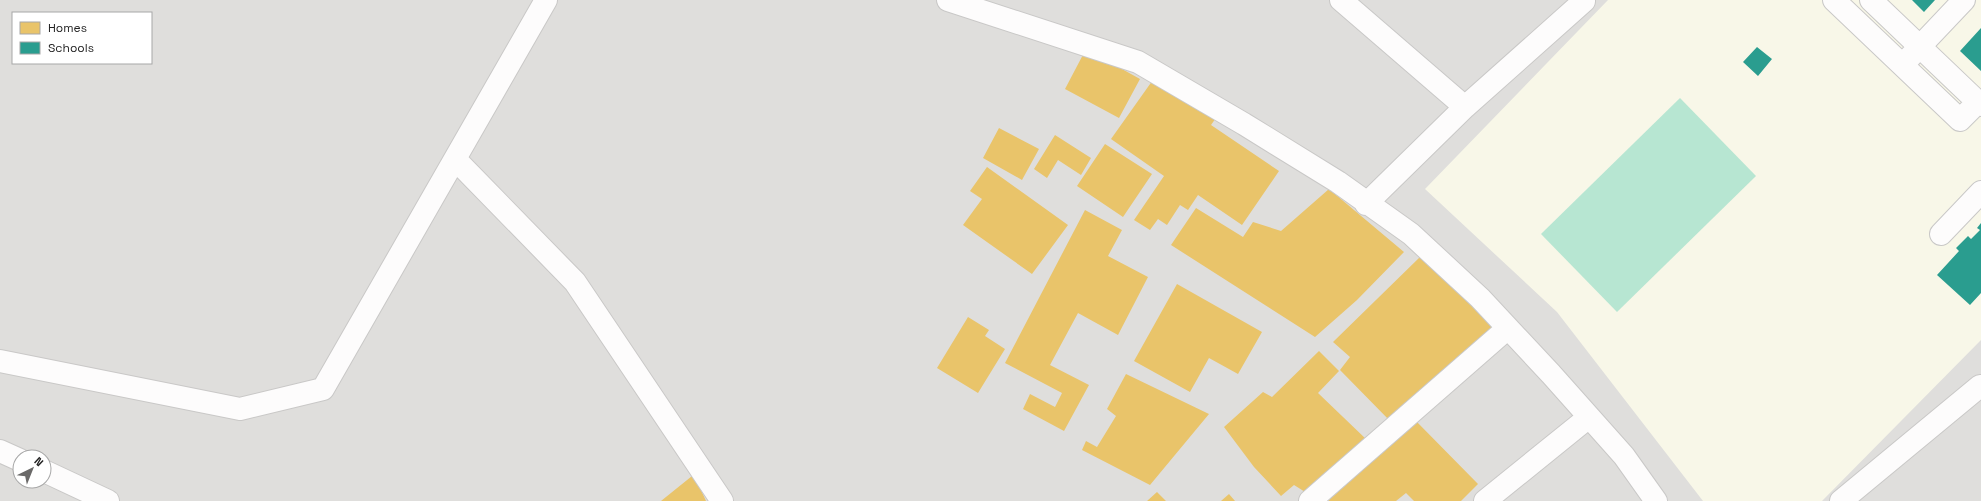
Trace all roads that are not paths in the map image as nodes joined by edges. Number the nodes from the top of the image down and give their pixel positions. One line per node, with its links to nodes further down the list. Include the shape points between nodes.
1 (546, 0): 12 (street)
2 (948, 0): 14 (street, via 1138,62 1338,182)
3 (1341, 0): 11 (street)
4 (1582, 0): 11 (street, via 1584,1)
5 (1834, 0): 9 (street)
6 (1871, 0): 8 (street)
7 (1964, 0): 8 (street)
8 (1919, 46): 9 (street); 10 (street)
9 (1902, 65): 10 (street, via 1960,120)
10 (1979, 103)
11 (1465, 107): 14 (street)
12 (455, 159): 17 (street, via 323,389 240,409); 24 (street, via 575,282)
13 (1981, 192): 15 (street)
14 (1366, 204): 16 (street, via 1411,234 1480,298)
15 (1941, 234)
16 (1508, 328): 19 (street); 25 (street)
17 (0, 361)
18 (1981, 386): 28 (street)
19 (1589, 417): 26 (street); 27 (street, via 1624,456)
20 (0, 451): 21 (street)
21 (12, 456)
22 (52, 476): 23 (street)
23 (108, 501)
24 (722, 501)
25 (1310, 501)
26 (1485, 501)
27 (1656, 501)
28 (1841, 501)

